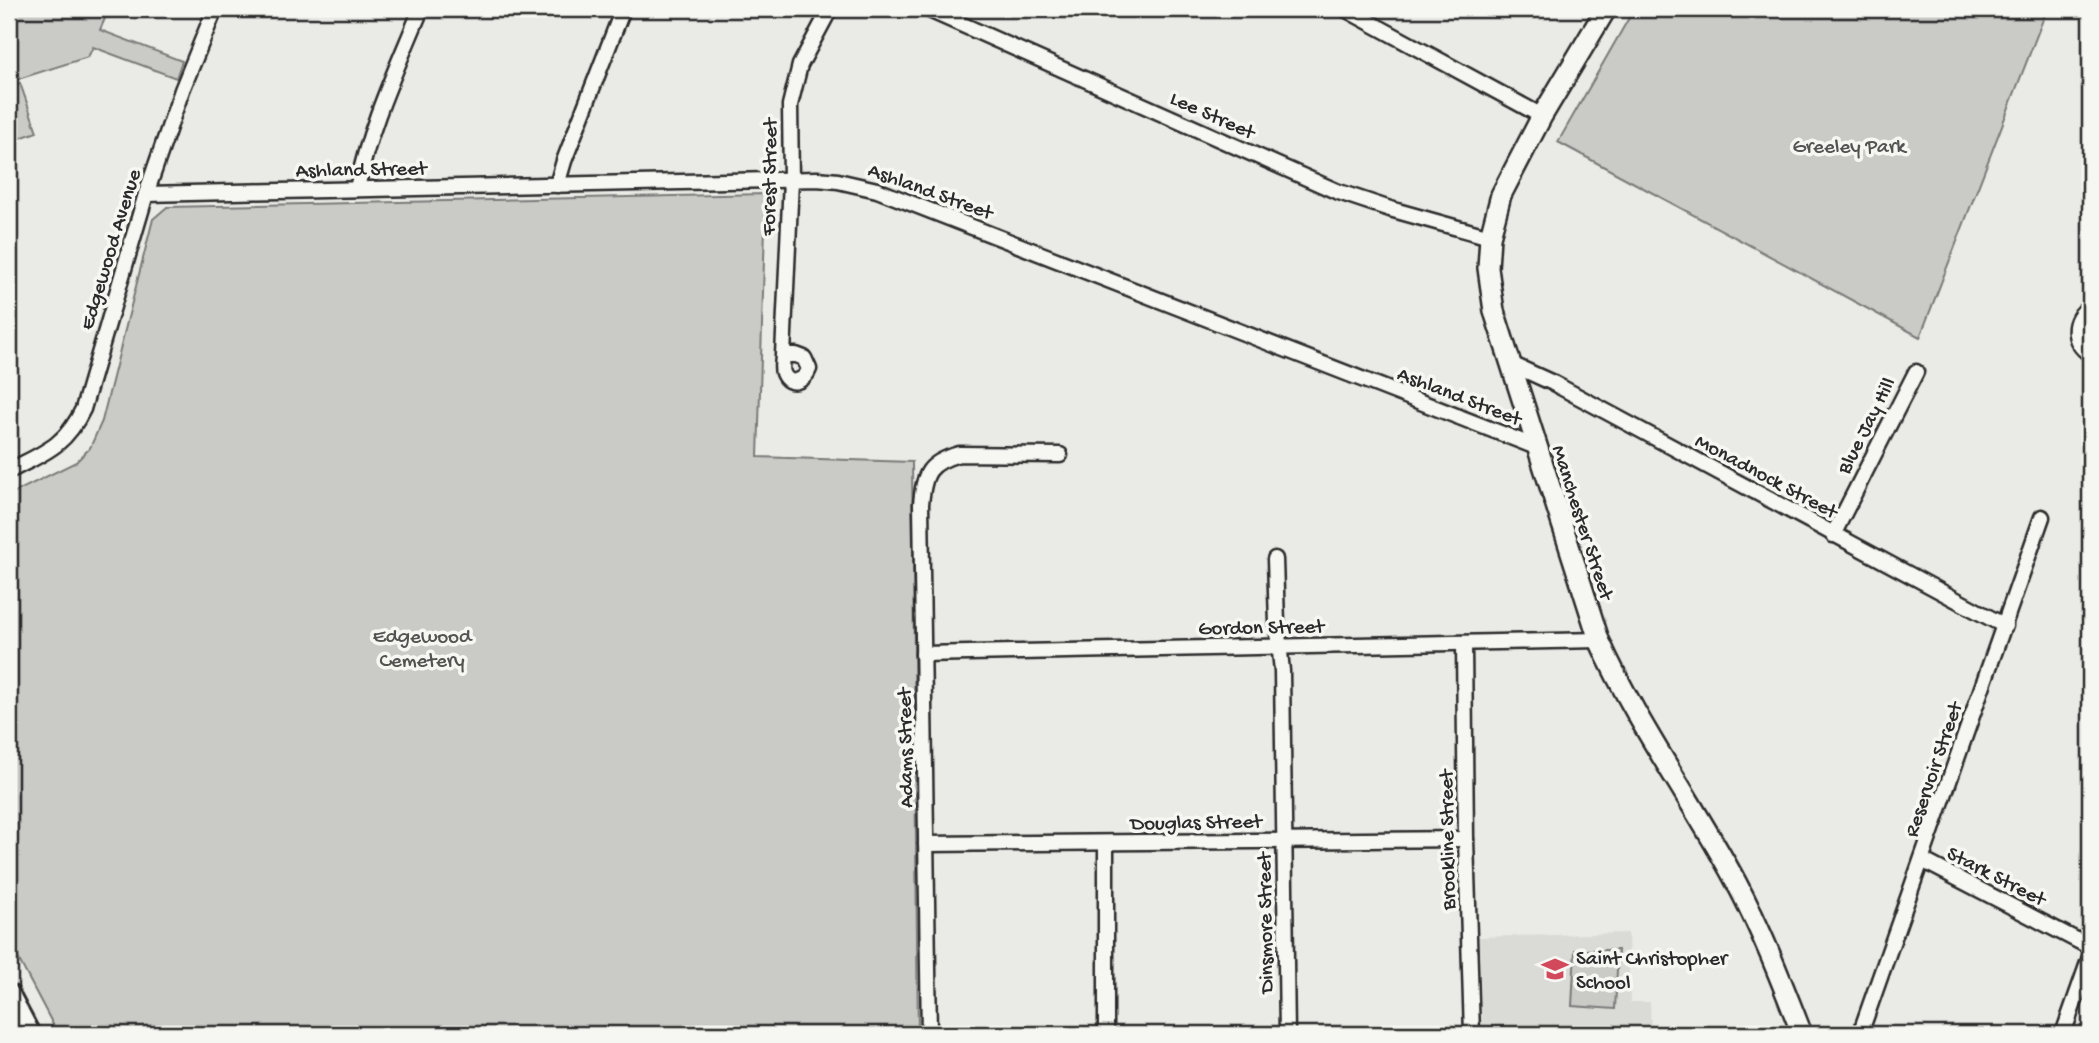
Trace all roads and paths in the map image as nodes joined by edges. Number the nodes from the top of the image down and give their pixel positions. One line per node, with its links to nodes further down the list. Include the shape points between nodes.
1 (215, 9): 12 (street, Edgewood Avenue)
2 (421, 9): 11 (street, via 370,136)
3 (623, 9): 10 (street)
4 (830, 9): 9 (street, Forest Street, via 793,85)
5 (927, 9): 13 (street, Lee Street, via 1336,191)
6 (1345, 9): 8 (street)
7 (1606, 9): 8 (street, Manchester Street)
8 (1542, 116): 13 (street, Manchester Street, via 1501,195)
9 (791, 180): 10 (street, Ashland Street); 16 (street, Forest Street); 19 (street, Ashland Street, via 838,181 877,190)
10 (557, 185): 11 (street, Ashland Street)
11 (357, 189): 12 (street, Ashland Street)
12 (146, 194): 21 (street, Edgewood Avenue, via 76,424 56,446)
13 (1490, 237): 17 (street, Manchester Street, via 1489,286)
14 (2090, 307): 15 (street, via 2081,313 2075,328 2079,344)
15 (2090, 354)
16 (783, 355)
17 (1509, 363): 19 (street, Manchester Street); 23 (street, Monadnock Street)
18 (1916, 372): 23 (street, Blue Jay Hill)
19 (1536, 447): 26 (street, Manchester Street)
20 (1060, 455): 29 (street, Adams Street, via 959,454 933,464 926,475 921,504)
21 (9, 471)
22 (2042, 517): 25 (street, Reservoir Street)
23 (1833, 535): 25 (street, Monadnock Street)
24 (1275, 559): 28 (street, Dinsmore Street)
25 (2005, 626): 34 (street, Reservoir Street)
26 (1599, 640): 27 (street, Gordon Street); 43 (street, Manchester Street, via 1634,712 1735,881 1763,936)
27 (1464, 644): 28 (street, Gordon Street); 30 (street, Brookline Street)
28 (1279, 646): 29 (street, Gordon Street); 31 (street, Dinsmore Street)
29 (923, 654): 33 (street, Adams Street)
30 (1466, 839): 31 (street, Douglas Street); 42 (street, Brookline Street)
31 (1284, 840): 32 (street, Douglas Street); 41 (street, Dinsmore Street)
32 (1106, 843): 33 (street, Douglas Street); 40 (street)
33 (926, 844): 39 (street, Adams Street)
34 (1922, 860): 35 (street, Stark Street); 44 (street, Reservoir Street)
35 (2090, 947)
36 (2090, 957): 45 (street)
37 (9, 994): 38 (street)
38 (20, 1026)
39 (929, 1034)
40 (1106, 1034)
41 (1287, 1034)
42 (1472, 1034)
43 (1802, 1034)
44 (1860, 1034)
45 (2063, 1034)

